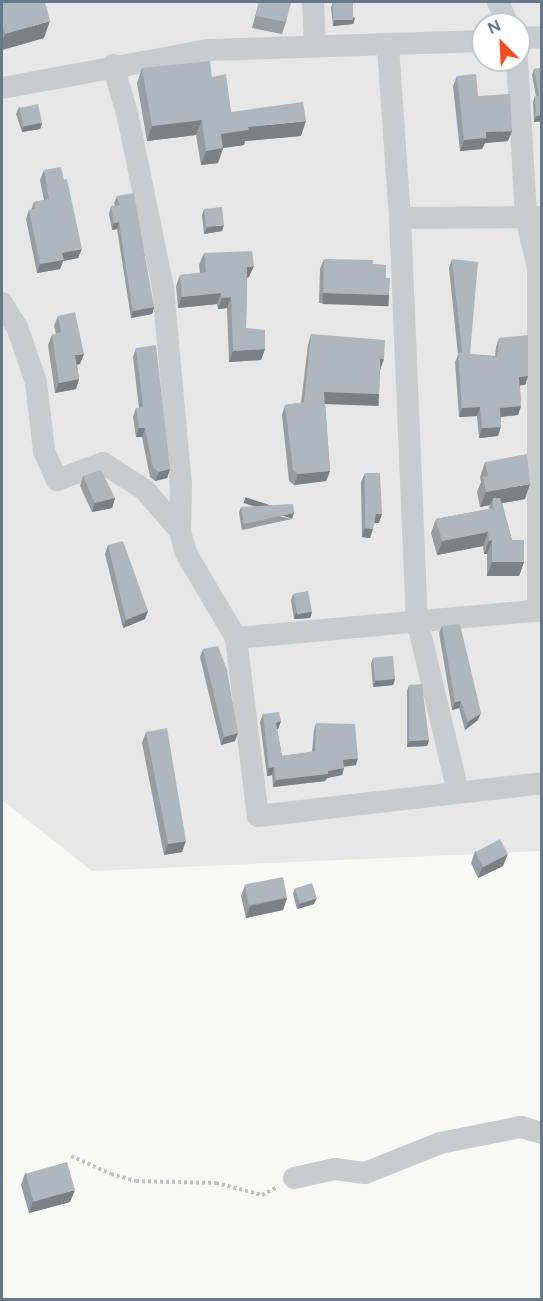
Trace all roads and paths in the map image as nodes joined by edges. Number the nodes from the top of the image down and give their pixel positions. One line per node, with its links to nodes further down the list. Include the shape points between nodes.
1 (314, 2): 3 (street)
2 (471, 42): 4 (street)
3 (315, 46): 4 (street); 5 (street, via 210,50)
4 (388, 47): 9 (street)
5 (113, 65): 7 (street); 11 (street, via 128,117 163,288 181,484)
6 (518, 72): 8 (street)
7 (2, 88)
8 (534, 217): 9 (street); 12 (street, via 540,331)
9 (400, 218): 13 (street)
10 (2, 303): 11 (street, via 17,327 36,382 44,451 57,480 103,463 145,490)
11 (180, 531): 14 (street, via 186,553)
12 (540, 610): 13 (street)
13 (417, 620): 14 (street); 16 (street)
14 (236, 639): 16 (street, via 258,816)
15 (542, 783): 16 (street)
16 (458, 792)
17 (542, 1133): 19 (street, via 522,1127 440,1143 365,1173 335,1169)
18 (71, 1156): 19 (path, via 136,1181 216,1183 262,1195)
19 (294, 1178)

